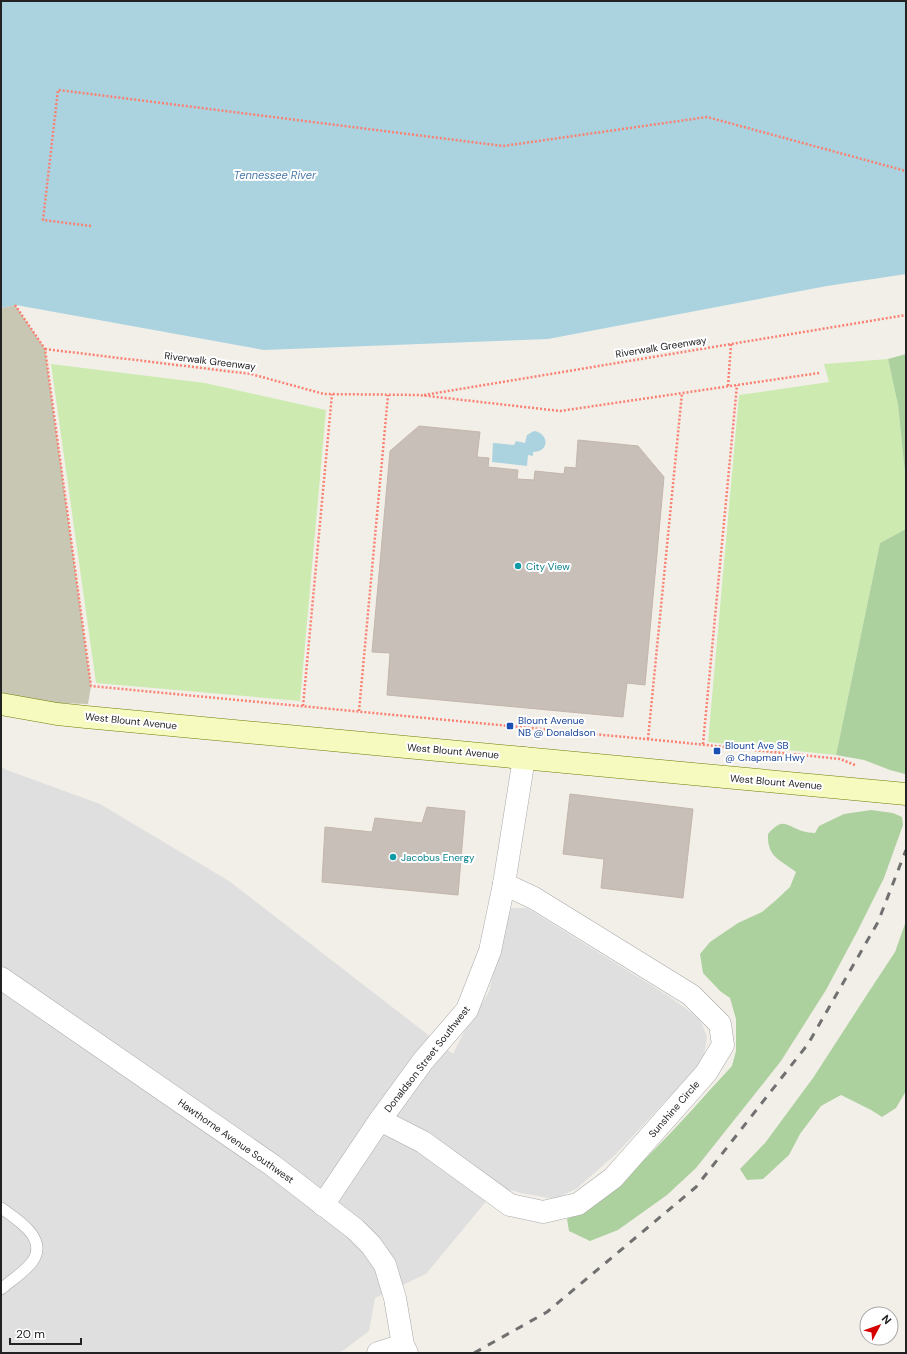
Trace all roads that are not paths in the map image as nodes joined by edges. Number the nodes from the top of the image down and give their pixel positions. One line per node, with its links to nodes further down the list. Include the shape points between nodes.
1 (1, 704): 2 (street, West Blount Avenue, via 57,714)
2 (524, 758): 3 (street, West Blount Avenue); 4 (street, Donaldson Street Southwest)
3 (906, 794)
4 (504, 884): 6 (street, Donaldson Street Southwest, via 490,951 467,1010 423,1061); 6 (street, Sunshine Circle, via 534,898 691,995 720,1024 723,1045 706,1073 613,1178 578,1204 543,1212 510,1205 423,1142)
5 (1, 978): 7 (street, Hawthorne Avenue Southwest, via 272,1165)
6 (380, 1120): 7 (street, Donaldson Street Southwest)
7 (323, 1205): 10 (street, Hawthorne Avenue Southwest, via 355,1229 371,1245 385,1265 396,1298)
8 (1, 1208): 9 (lane, via 23,1223 36,1239 36,1255 31,1264)
9 (1, 1289)
10 (405, 1349): 11 (street)
11 (378, 1353)

